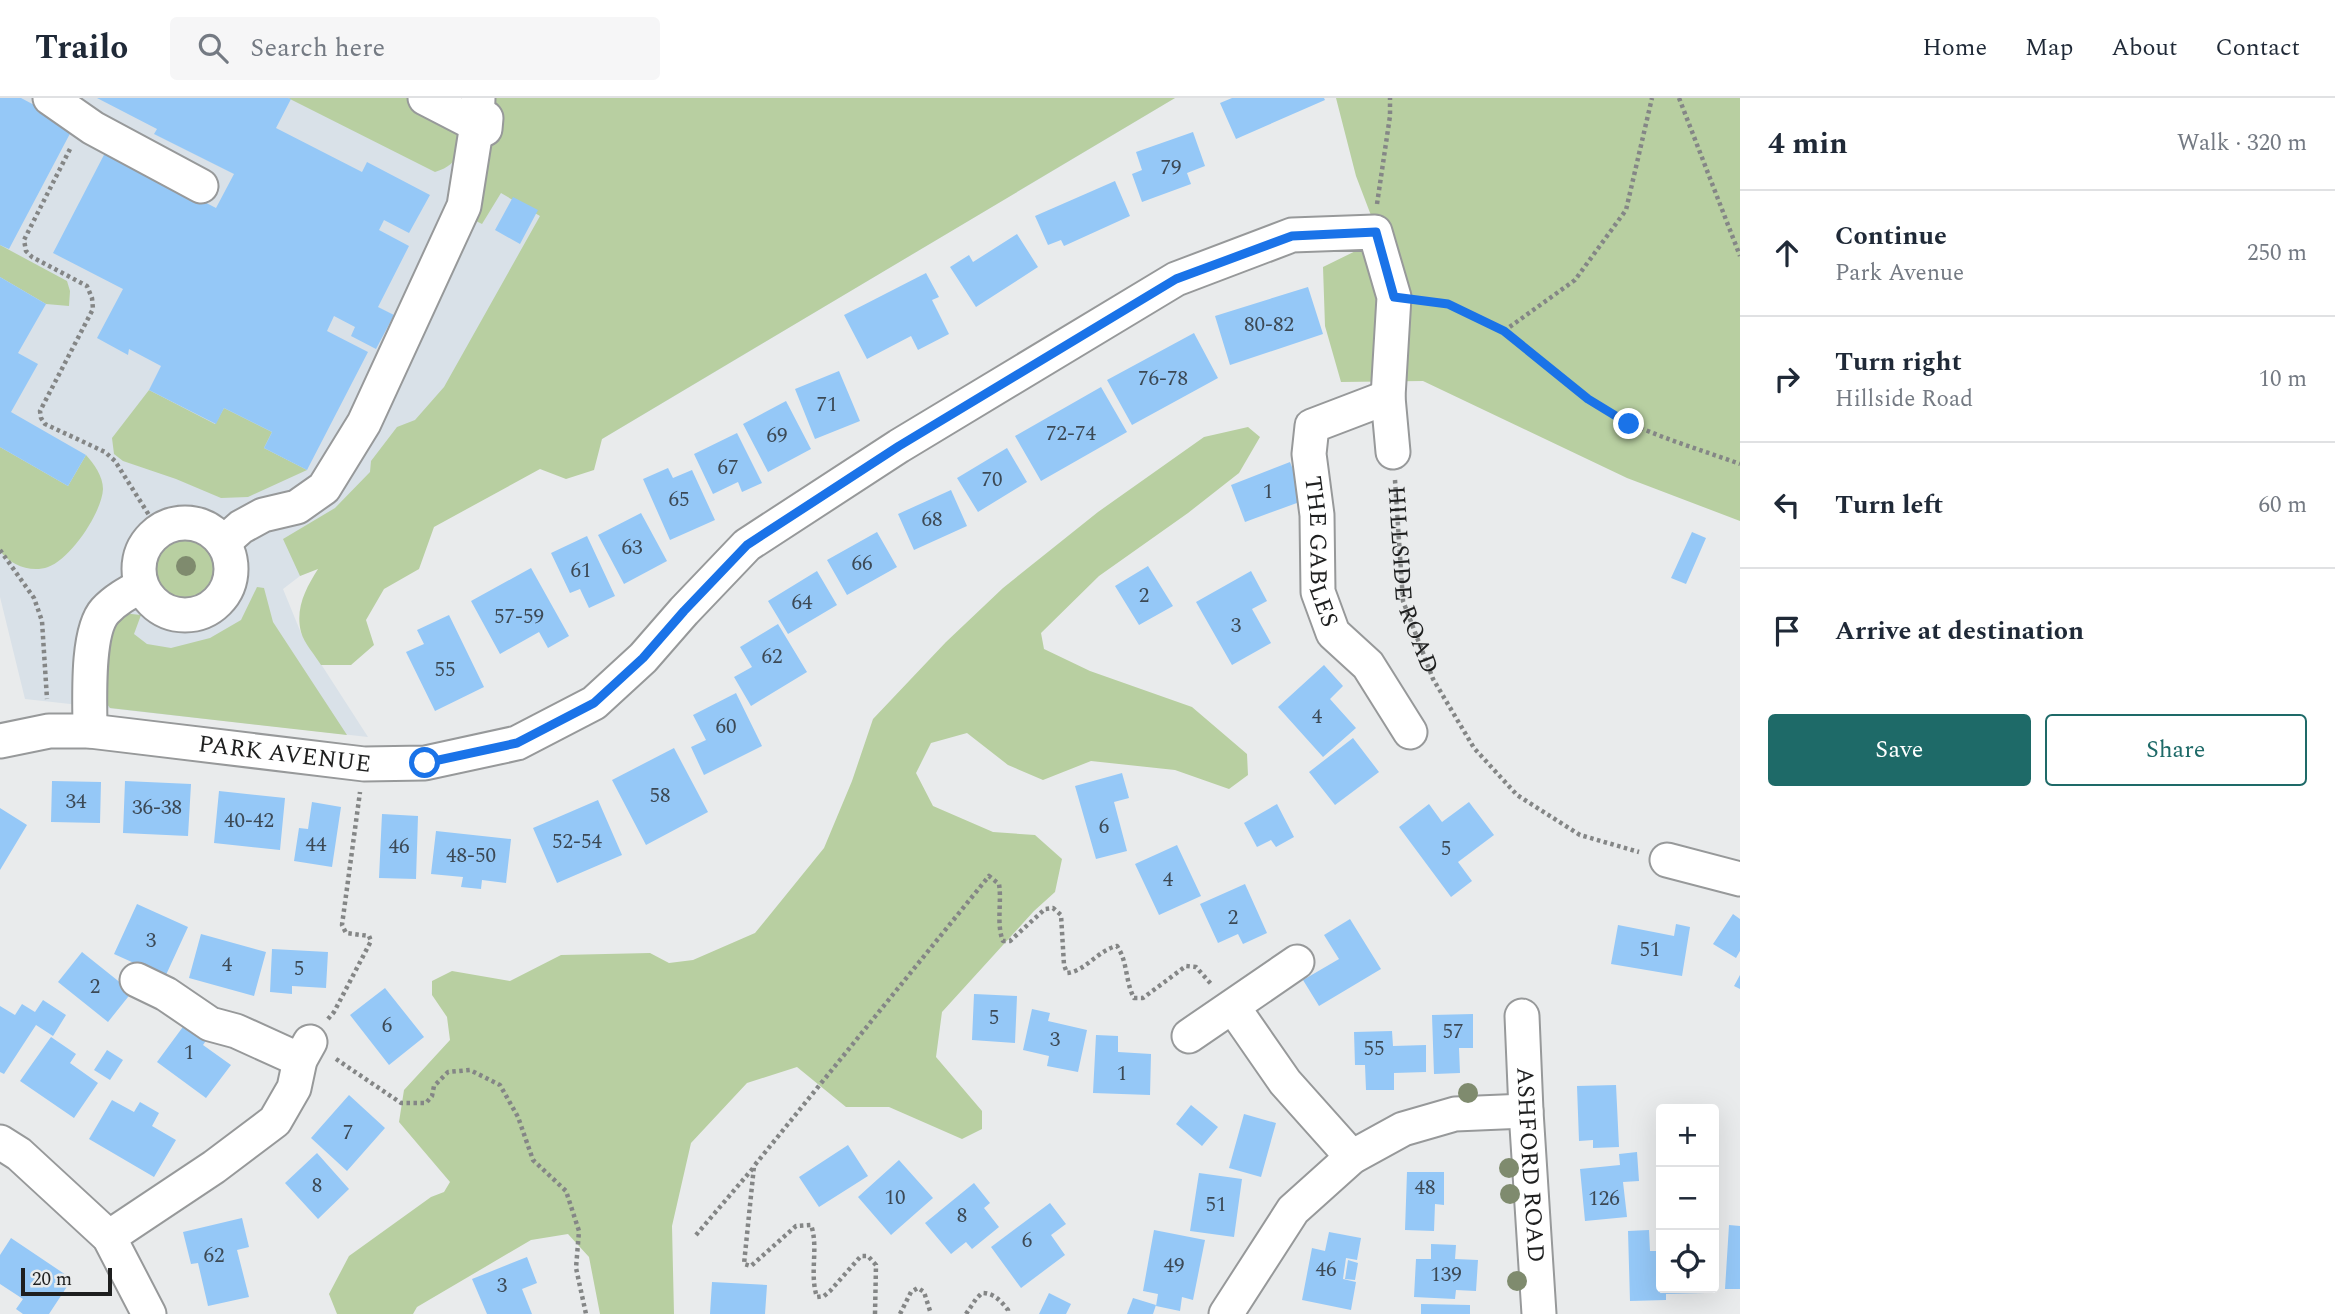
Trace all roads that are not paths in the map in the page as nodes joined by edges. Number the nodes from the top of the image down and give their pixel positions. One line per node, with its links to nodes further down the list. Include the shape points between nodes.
1 (50, 98): 4 (street)
2 (425, 98): 3 (street)
3 (481, 107): 8 (street, via 464,206 364,423 324,488 298,507 263,515)
4 (201, 186)
5 (1376, 232): 6 (street, HILLSIDE ROAD, via 1394,297); 10 (street, PARK AVENUE, via 1292,236 1176,279 899,446 747,545 643,658 594,703 517,743 425,763 364,764)
6 (1388, 397): 7 (street, HILLSIDE ROAD); 11 (street, THE GABLES, via 1312,426 1309,454 1317,515 1318,592 1333,633 1367,665)
7 (1393, 452)
8 (223, 543): 9 (street, via 206,527 192,523 177,523 159,531 143,548 138,562); 9 (street, via 231,565 230,581 212,607 182,616 166,612)
9 (141, 586): 10 (street, via 102,613 92,641)
10 (90, 731): 12 (street, PARK AVENUE, via 50,731)
11 (1410, 732)
12 (0, 741)
13 (1667, 860): 14 (street)
14 (1740, 879)
15 (1297, 962): 18 (street)
16 (137, 980): 20 (street, via 210,1024)
17 (175, 983): 20 (street, via 201,998)
18 (1233, 1007): 21 (street); 24 (street, via 1285,1082)
19 (1522, 1016): 22 (street, ASHFORD ROAD)
20 (236, 1031): 25 (street, via 305,1051 294,1088 275,1121)
21 (1189, 1037)
22 (1526, 1111): 24 (street, via 1455,1114 1403,1129); 28 (street, ASHFORD ROAD)
23 (0, 1142): 25 (street, via 19,1154)
24 (1352, 1157): 27 (street, via 1293,1210)
25 (108, 1237): 26 (street)
26 (149, 1314)
27 (1226, 1314)
28 (1539, 1314)

